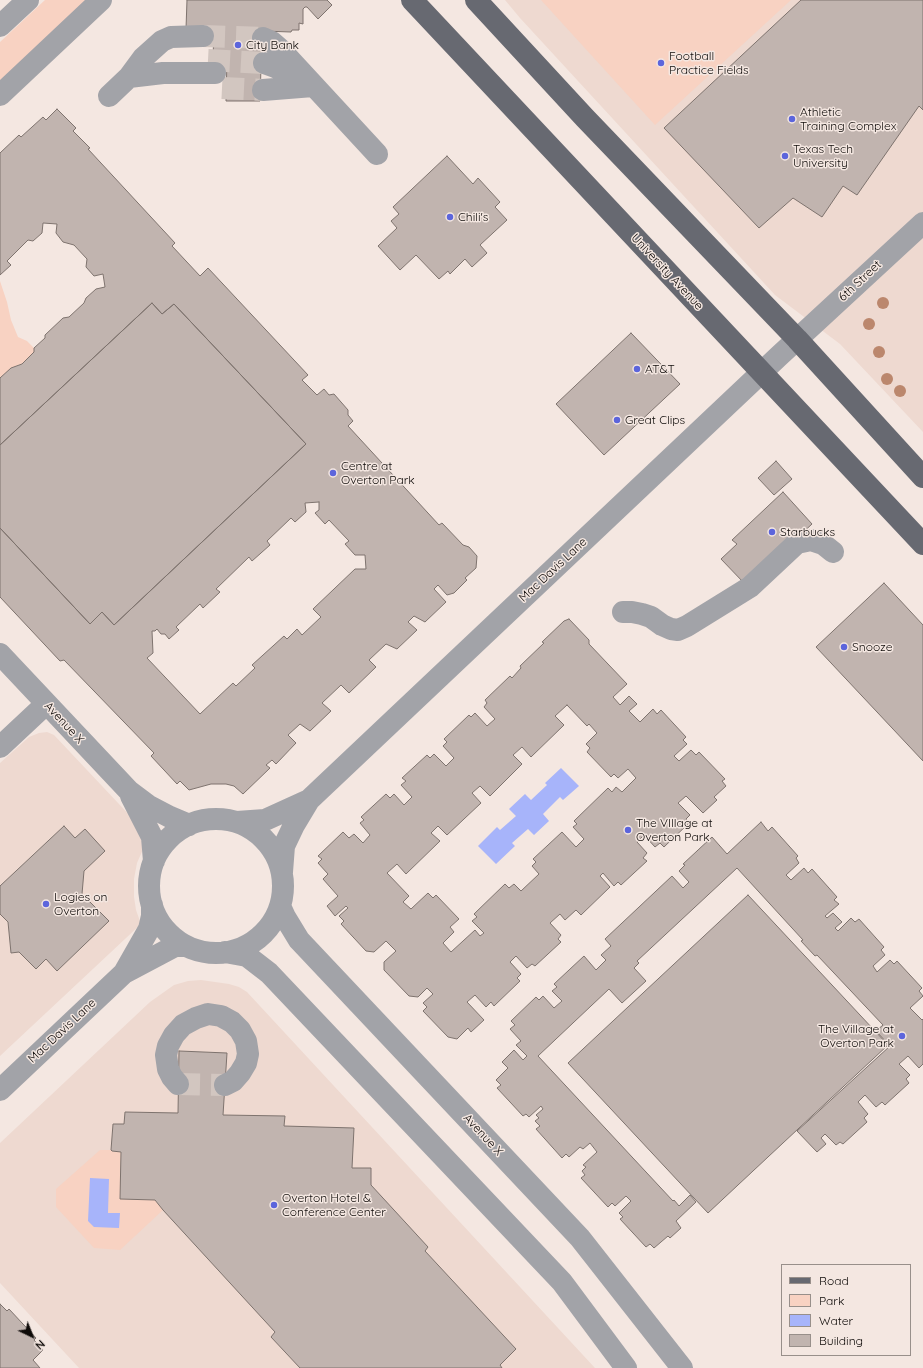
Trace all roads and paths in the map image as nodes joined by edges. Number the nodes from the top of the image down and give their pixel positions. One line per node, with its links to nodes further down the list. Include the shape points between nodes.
1 (28, 0): 5 (street)
2 (101, 0): 8 (street)
3 (412, 0): 13 (main road, University Avenue)
4 (476, 0): 12 (main road)
5 (0, 26)
6 (129, 77): 6 (street, via 163,73 210,61 171,38 162,41 143,58); 9 (street)
7 (313, 86): 7 (street, via 264,64 272,42 280,49); 10 (street)
8 (0, 95)
9 (109, 96)
10 (377, 154)
11 (923, 223): 12 (street, 6th Street)
12 (797, 339): 13 (street, Mac Davis Lane); 14 (main road)
13 (762, 373): 15 (main road, University Avenue); 22 (street, Mac Davis Lane)
14 (923, 477)
15 (923, 544)
16 (833, 552): 17 (street, via 823,544 811,540 797,543 750,587 678,630 642,614)
17 (623, 612)
18 (0, 654): 19 (street, Avenue X)
19 (46, 704): 20 (street); 21 (street, Avenue X)
20 (0, 747)
21 (129, 791): 24 (street, Avenue X, via 149,806); 25 (street, Avenue X, via 152,836)
22 (309, 800): 23 (street, via 265,820); 26 (street, via 284,846)
23 (236, 822): 24 (street, via 221,819 204,820); 26 (street, via 263,838 273,850)
24 (189, 825): 25 (street, via 174,833 162,846)
25 (154, 861): 27 (street, via 149,882)
26 (282, 872): 28 (street)
27 (152, 905): 29 (street, via 167,931); 31 (street, via 149,929)
28 (280, 906): 30 (street, via 274,920 259,937 239,949); 36 (street, Avenue X, via 299,940 580,1238)
29 (186, 946): 30 (street, via 205,952); 31 (street, via 175,946)
30 (225, 952): 35 (street, via 247,956 269,973 562,1282)
31 (124, 973): 34 (street, Mac Davis Lane)
32 (178, 1084): 33 (street, via 168,1069 168,1046 182,1025 208,1014 221,1016 232,1022 246,1041 246,1063 233,1081)
33 (225, 1085)
34 (0, 1090)
35 (626, 1368)
36 (682, 1368)

